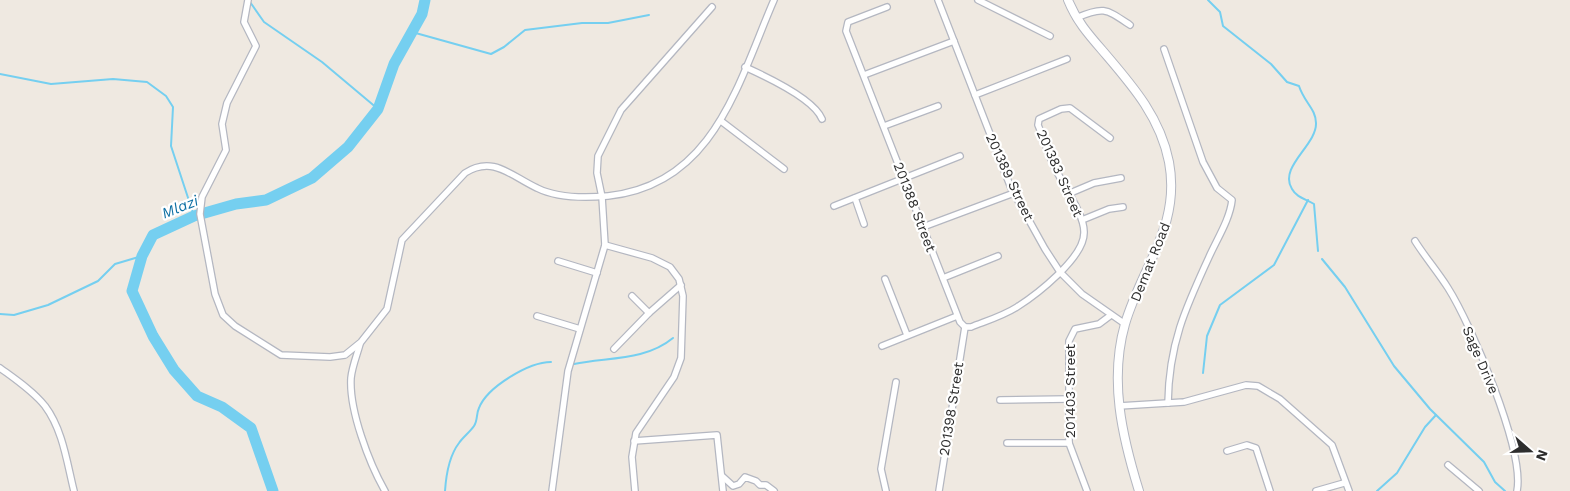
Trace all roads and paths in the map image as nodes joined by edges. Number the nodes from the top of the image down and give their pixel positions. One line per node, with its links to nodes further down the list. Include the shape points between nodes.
1 (248, 0): 53 (street, via 244,22 256,46 227,103 222,124 226,150 202,197 200,214 219,306 235,326 281,355 343,356)
2 (774, 0): 14 (street)
3 (938, 0): 11 (street, 201389 Street)
4 (978, 0): 10 (street)
5 (1068, 0): 8 (street, Demat Road)
6 (712, 7): 28 (street, via 618,115 596,165)
7 (887, 7): 15 (street, 201388 Street, via 846,24)
8 (1076, 18): 9 (street, via 1103,9); 49 (street, Demat Road, via 1147,105 1164,143 1169,164 1171,202 1164,234)
9 (1130, 25)
10 (1050, 36)
11 (954, 41): 15 (street); 16 (street, 201389 Street)
12 (1164, 49): 60 (street, via 1203,162 1217,188 1232,200 1178,327 1169,369)
13 (1067, 59): 16 (street)
14 (745, 67): 18 (street, via 777,82 818,110); 19 (street)
15 (864, 75): 20 (street, 201388 Street)
16 (975, 94): 26 (street, 201389 Street)
17 (938, 106): 20 (street)
18 (822, 118)
19 (721, 121): 23 (street); 28 (street, via 696,155 672,174 632,192)
20 (884, 126): 24 (street, 201388 Street)
21 (1110, 138): 27 (street, 201383 Street, via 1070,108 1039,119 1038,125)
22 (960, 156): 24 (street)
23 (784, 169)
24 (904, 177): 29 (street); 34 (street, 201388 Street)
25 (1121, 178): 27 (street, via 1094,183)
26 (1014, 194): 34 (street); 39 (street, 201389 Street)
27 (1068, 194): 32 (street, 201383 Street)
28 (602, 196): 36 (street); 53 (street, via 552,194 490,165 475,166 402,240 387,309)
29 (855, 198): 30 (street); 33 (street)
30 (834, 206)
31 (1123, 207): 32 (street, via 1108,209)
32 (1082, 220): 39 (street, 201383 Street, via 1084,233 1080,249)
33 (864, 224)
34 (923, 227): 41 (street, 201388 Street)
35 (1414, 242): 83 (street, Sage Drive, via 1448,289 1489,373 1519,473)
36 (605, 245): 40 (street); 43 (street, via 663,263 675,272)
37 (998, 256): 41 (street)
38 (558, 261): 40 (street)
39 (1060, 272): 46 (street, 201389 Street, via 1089,300); 50 (street, via 1018,307)
40 (597, 273): 51 (street)
41 (943, 278): 48 (street, 201388 Street)
42 (885, 279): 52 (street)
43 (681, 285): 45 (street); 62 (street, via 682,348 678,368 640,424)
44 (632, 296): 45 (street)
45 (649, 313): 55 (street)
46 (1111, 315): 49 (street, 201389 Street); 58 (street, 201403 Street, via 1099,324 1075,329 1070,336)
47 (537, 316): 51 (street)
48 (957, 316): 50 (street, 201388 Street); 52 (street)
49 (1125, 324): 61 (street, Demat Road, via 1118,369)
50 (965, 327): 76 (street, 201398 Street)
51 (580, 329): 71 (street, via 568,371)
52 (907, 335): 54 (street)
53 (361, 342): 70 (street, via 351,375 351,397 366,454)
54 (882, 346)
55 (614, 349)
56 (0, 368): 69 (street, via 24,386 48,411 59,434)
57 (896, 382): 75 (street, via 882,469)
58 (1069, 399): 59 (street); 64 (street, 201403 Street)
59 (1000, 400)
60 (1168, 403): 61 (street); 68 (street, via 1199,399 1246,384 1262,387 1332,446)
61 (1119, 406): 78 (street, Demat Road, via 1124,443)
62 (634, 441): 67 (street, via 717,435); 72 (street)
63 (1007, 443): 64 (street)
64 (1069, 444): 77 (street, 201403 Street)
65 (1227, 451): 79 (street, via 1247,445 1256,448)
66 (1448, 465): 82 (street)
67 (722, 476): 73 (street); 74 (street, via 733,486 745,477)
68 (1344, 482): 80 (street); 81 (street)
69 (74, 491)
70 (386, 491)
71 (552, 491)
72 (635, 491)
73 (723, 491)
74 (774, 491)
75 (886, 491)
76 (939, 491)
77 (1087, 491)
78 (1138, 491)
79 (1270, 491)
80 (1316, 491)
81 (1349, 491)
82 (1479, 491)
83 (1517, 491)

